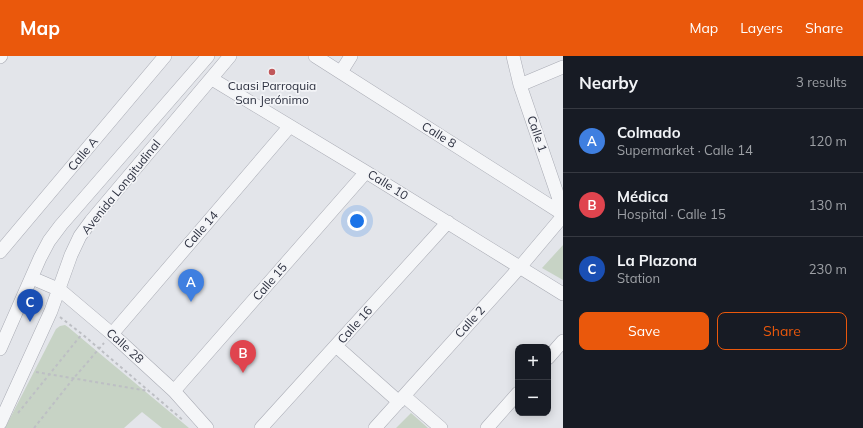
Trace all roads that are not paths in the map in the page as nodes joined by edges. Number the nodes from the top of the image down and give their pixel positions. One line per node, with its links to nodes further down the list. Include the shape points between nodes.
1 (165, 56): 15 (street, Calle A)
2 (208, 56): 17 (street, Avenida Longitudinal, via 61,225 49,241)
3 (230, 56): 9 (street, Avenida Longitudinal)
4 (315, 56): 8 (street, Calle 8)
5 (351, 56): 8 (street)
6 (513, 56): 10 (street, Calle 1)
7 (563, 67): 10 (street)
8 (341, 72): 13 (street, Calle 8)
9 (212, 79): 11 (street, Calle 10); 18 (street, Avenida Longitudinal, via 80,236)
10 (520, 85): 13 (street, Calle 1)
11 (290, 126): 12 (street, Calle 10); 20 (street, Calle 14)
12 (366, 172): 14 (street, Calle 10); 25 (street, Calle 15)
13 (563, 213): 16 (street, Calle 2)
14 (448, 222): 16 (street, Calle 10); 22 (street, Calle 16)
15 (0, 252)
16 (520, 266): 19 (street, Calle 10); 27 (street, Calle 2)
17 (32, 278): 18 (street, Calle 28); 23 (street, Avenida Longitudinal)
18 (60, 290): 20 (street, Calle 28); 28 (street, Avenida Longitudinal)
19 (563, 294)
20 (112, 334): 25 (street, Calle 28)
21 (563, 341): 24 (street)
22 (336, 346): 27 (street); 30 (street, Calle 16)
23 (0, 349)
24 (551, 355)
25 (174, 391): 29 (street, Calle 28)
26 (515, 395): 33 (street)
27 (401, 399): 31 (street, Calle 2); 32 (street)
28 (0, 423)
29 (207, 428)
30 (261, 428)
31 (375, 428)
32 (441, 428)
33 (487, 428)

